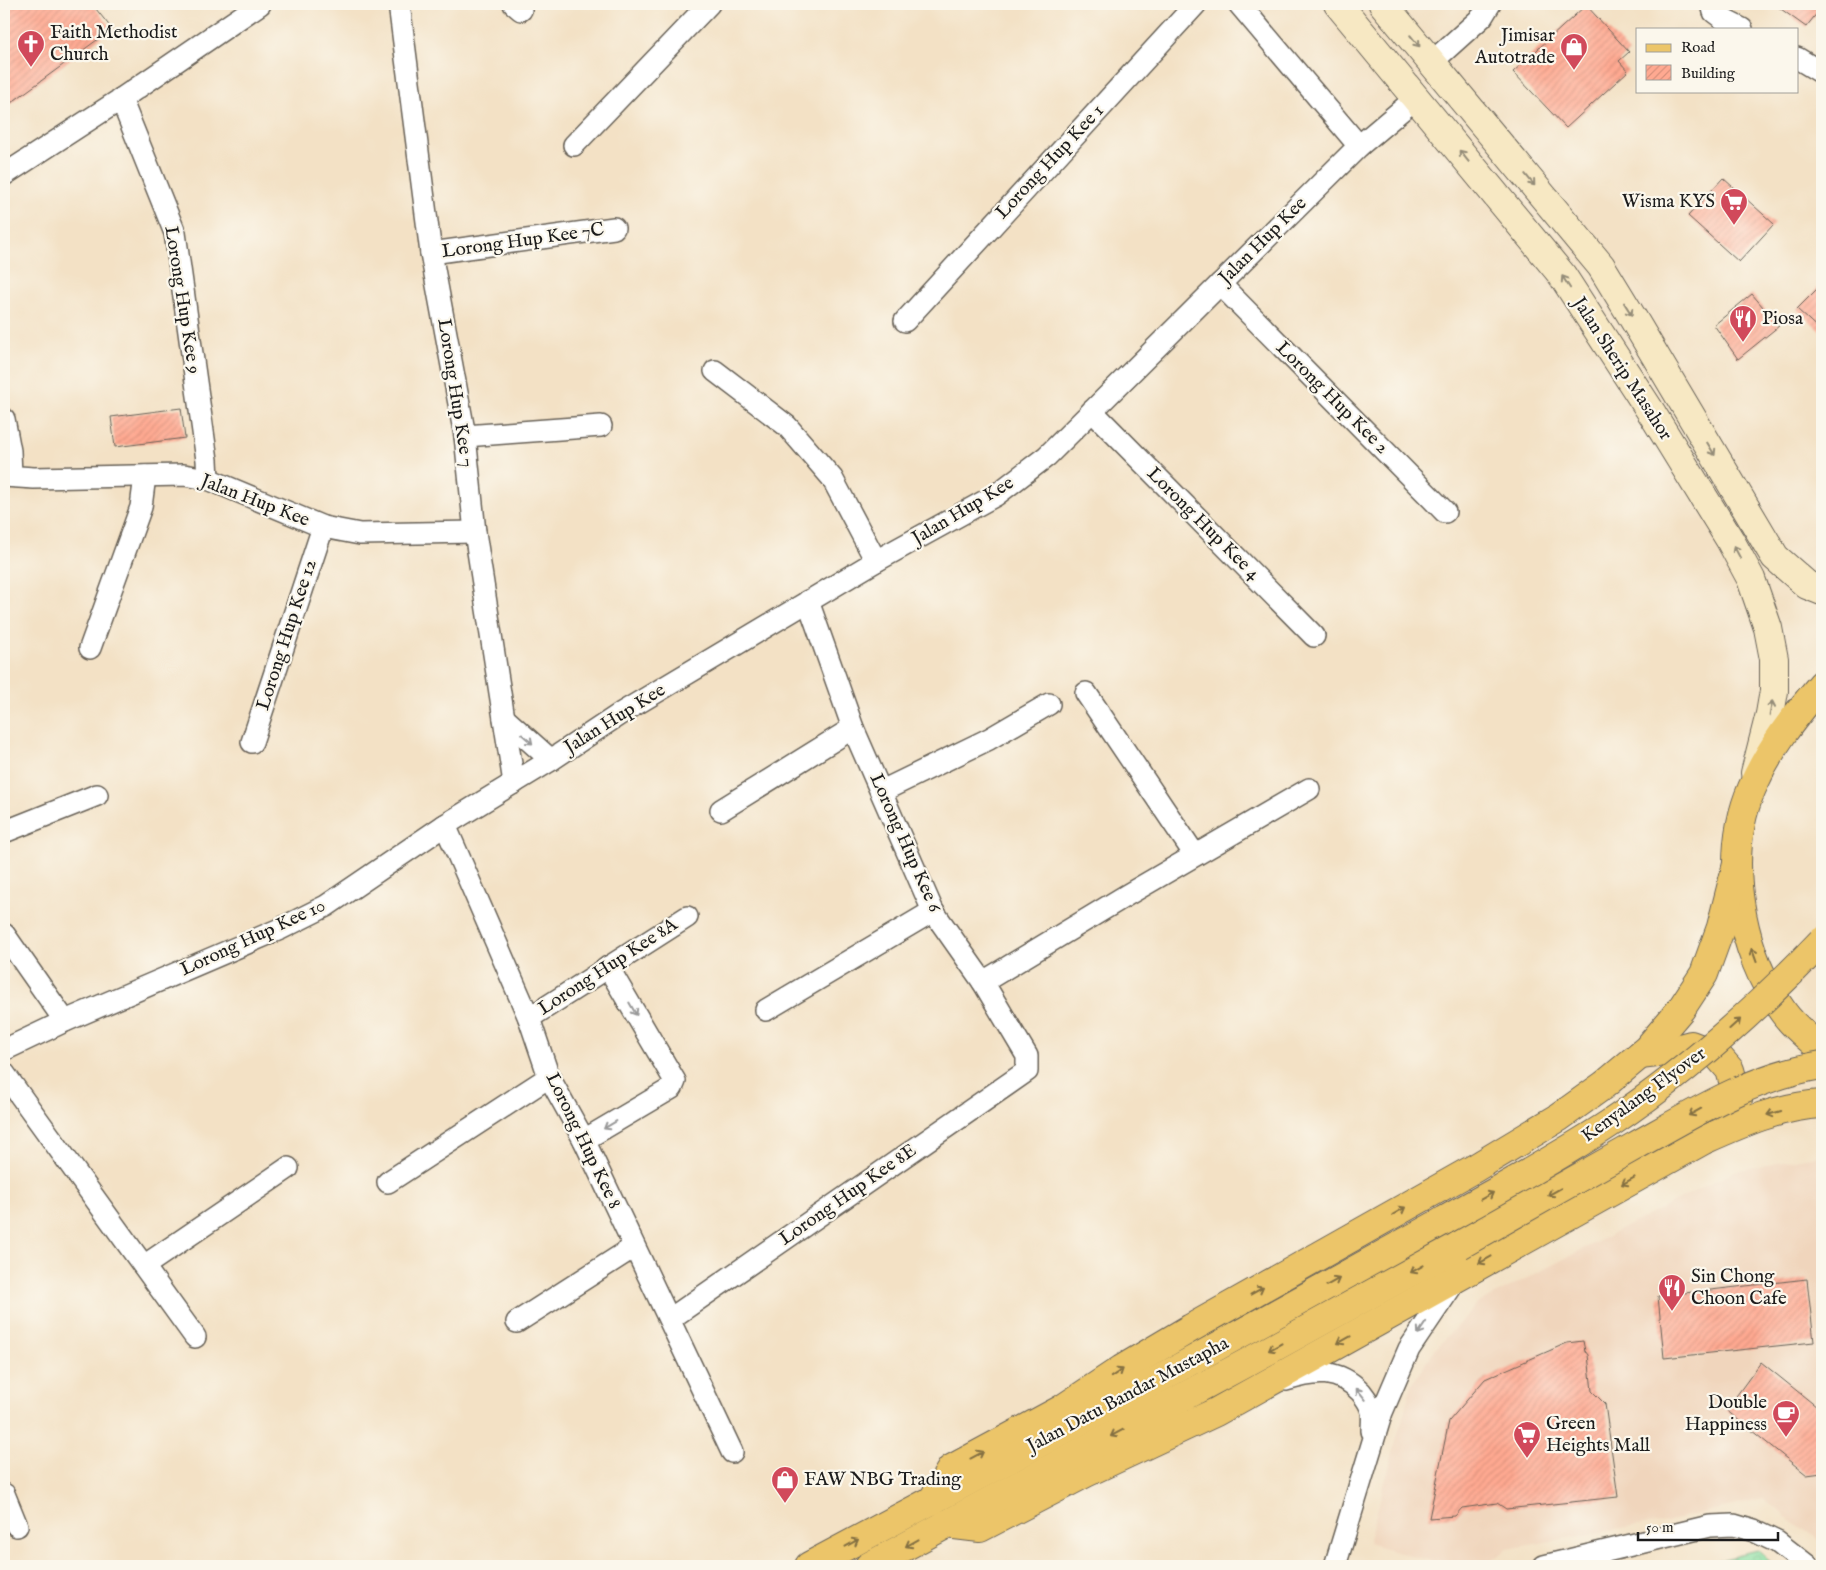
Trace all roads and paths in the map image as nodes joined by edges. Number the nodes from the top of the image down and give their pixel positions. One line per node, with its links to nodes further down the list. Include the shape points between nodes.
1 (260, 4): 14 (street)
2 (399, 4): 20 (street, Lorong Hup Kee 7)
3 (710, 4): 16 (street)
4 (1196, 4): 22 (street, Lorong Hup Kee 1)
5 (1239, 4): 17 (street)
6 (1338, 4): 15 (main road, Jalan Sherip Masahor)
7 (1384, 4): 12 (main road, Jalan Sherip Masahor, one-way to 12)
8 (1490, 4): 12 (street, via 1482,17)
9 (1712, 4): 10 (street, via 1714,12)
10 (1740, 28)
11 (1798, 59): 13 (street)
12 (1432, 62): 32 (main road, Jalan Sherip Masahor, one-way to 32, via 1601,266)
13 (1822, 73)
14 (121, 98): 18 (street); 30 (street, Lorong Hup Kee 9, via 175,233)
15 (1416, 98): 17 (street, Jalan Hup Kee); 50 (main road, Jalan Sherip Masahor, one-way to 15, via 1774,691 1774,659 1768,628 1751,579 1653,415 1562,275)
16 (574, 145)
17 (1359, 146): 21 (street, Jalan Hup Kee)
18 (4, 175)
19 (614, 228): 20 (street, Lorong Hup Kee 7C)
20 (431, 253): 27 (street, Lorong Hup Kee 7)
21 (1220, 284): 24 (street, Jalan Hup Kee); 31 (street, Lorong Hup Kee 2)
22 (905, 321)
23 (715, 371): 35 (street, via 787,426 832,478)
24 (1092, 411): 35 (street, Jalan Hup Kee, via 1047,456 996,495); 39 (street, Lorong Hup Kee 4)
25 (4, 419): 28 (street, via 10,451)
26 (601, 426): 27 (street)
27 (465, 436): 34 (street, Lorong Hup Kee 7)
28 (7, 476): 29 (street, Jalan Hup Kee)
29 (146, 476): 30 (street, Jalan Hup Kee, via 184,475); 40 (street, via 141,507)
30 (208, 479): 33 (street, Jalan Hup Kee)
31 (1445, 512)
32 (1752, 521): 36 (main road, via 1774,531 1792,551); 37 (main road, Jalan Sherip Masahor, via 1775,557 1807,584)
33 (323, 527): 34 (street, Jalan Hup Kee, via 360,534); 46 (street, Lorong Hup Kee 12)
34 (475, 532): 44 (street, Lorong Hup Kee 7)
35 (876, 561): 38 (street, Jalan Hup Kee)
36 (1822, 570)
37 (1822, 591)
38 (808, 601): 45 (street, Lorong Hup Kee 6); 47 (street, Jalan Hup Kee, via 623,712)
39 (1314, 636)
40 (90, 648)
41 (1822, 684): 50 (main road, via 1772,747)
42 (1086, 694): 56 (street)
43 (1049, 704): 51 (street, via 989,739)
44 (504, 718): 47 (street, one-way to 47); 48 (street, Lorong Hup Kee 7)
45 (853, 728): 51 (street, Lorong Hup Kee 6); 53 (street)
46 (252, 742)
47 (551, 760): 48 (street, Jalan Hup Kee)
48 (514, 783): 54 (street, Lorong Hup Kee 10)
49 (1309, 789): 56 (street)
50 (1751, 789): 57 (main road, via 1740,828)
51 (882, 791): 58 (street, Lorong Hup Kee 6)
52 (97, 795): 55 (street)
53 (721, 810)
54 (445, 825): 65 (street, Lorong Hup Kee 8); 66 (street, Lorong Hup Kee 10, via 326,906 280,929)
55 (4, 832)
56 (1195, 855): 63 (street)
57 (1737, 864): 68 (main road, one-way to 57, via 1784,1013 1761,974 1739,907); 69 (main road, via 1721,927 1704,974 1681,1009)
58 (933, 911): 63 (street, Lorong Hup Kee 6); 64 (street)
59 (687, 916): 62 (street, Lorong Hup Kee 8A)
60 (4, 934): 66 (street)
61 (1822, 941): 79 (main road, Kenyalang Flyover, one-way to 61, bridge, via 1546,1163 1656,1090 1711,1046)
62 (608, 967): 65 (street, Lorong Hup Kee 8A); 76 (street, one-way to 76, via 675,1081 672,1088)
63 (982, 982): 71 (street, Lorong Hup Kee 6, via 1027,1056)
64 (766, 1010)
65 (530, 1018): 73 (street, Lorong Hup Kee 8)
66 (64, 1021): 67 (street, Lorong Hup Kee 10)
67 (4, 1050)
68 (1822, 1050)
69 (1640, 1055): 75 (main road, via 1692,1045 1717,1055 1730,1070 1738,1099); 91 (main road, one-way to 69, via 951,1469 1062,1410 1191,1328 1475,1168 1558,1118)
70 (1822, 1066): 80 (main road, Kenyalang Flyover, one-way to 80, bridge, via 1780,1074 1740,1088)
71 (1027, 1071): 84 (street, Lorong Hup Kee 8E)
72 (4, 1073): 82 (street)
73 (549, 1077): 76 (street, Lorong Hup Kee 8); 78 (street)
74 (1822, 1104): 75 (main road, one-way to 75, via 1787,1109)
75 (1720, 1133): 83 (main road, one-way to 83)
76 (584, 1140): 81 (street, Lorong Hup Kee 8)
77 (288, 1168): 82 (street)
78 (388, 1182)
79 (1445, 1220): 91 (main road, Jalan Datu Bandar Mustapha, one-way to 79)
80 (1460, 1245): 92 (main road, Jalan Datu Bandar Mustapha, one-way to 92)
81 (634, 1247): 84 (street, Lorong Hup Kee 8); 85 (street)
82 (144, 1266): 86 (street)
83 (1460, 1274): 87 (main road, one-way to 87); 88 (street, one-way to 88, via 1409,1349)
84 (670, 1319): 89 (street, Lorong Hup Kee 8)
85 (517, 1322)
86 (195, 1337)
87 (1260, 1388): 88 (street, one-way to 87, via 1372,1410 1353,1384 1338,1376 1321,1372 1303,1374); 92 (main road, via 980,1528)
88 (1372, 1439): 94 (street)
89 (732, 1452)
90 (4, 1494): 93 (street)
91 (932, 1501): 95 (main road, Jalan Datu Bandar Mustapha, one-way to 91)
92 (946, 1524): 96 (main road, Jalan Datu Bandar Mustapha, one-way to 96)
93 (17, 1526)
94 (1340, 1565)
95 (809, 1566)
96 (869, 1566)
97 (1544, 1566): 98 (street, via 1710,1526 1734,1525 1777,1542)
98 (1808, 1566)

